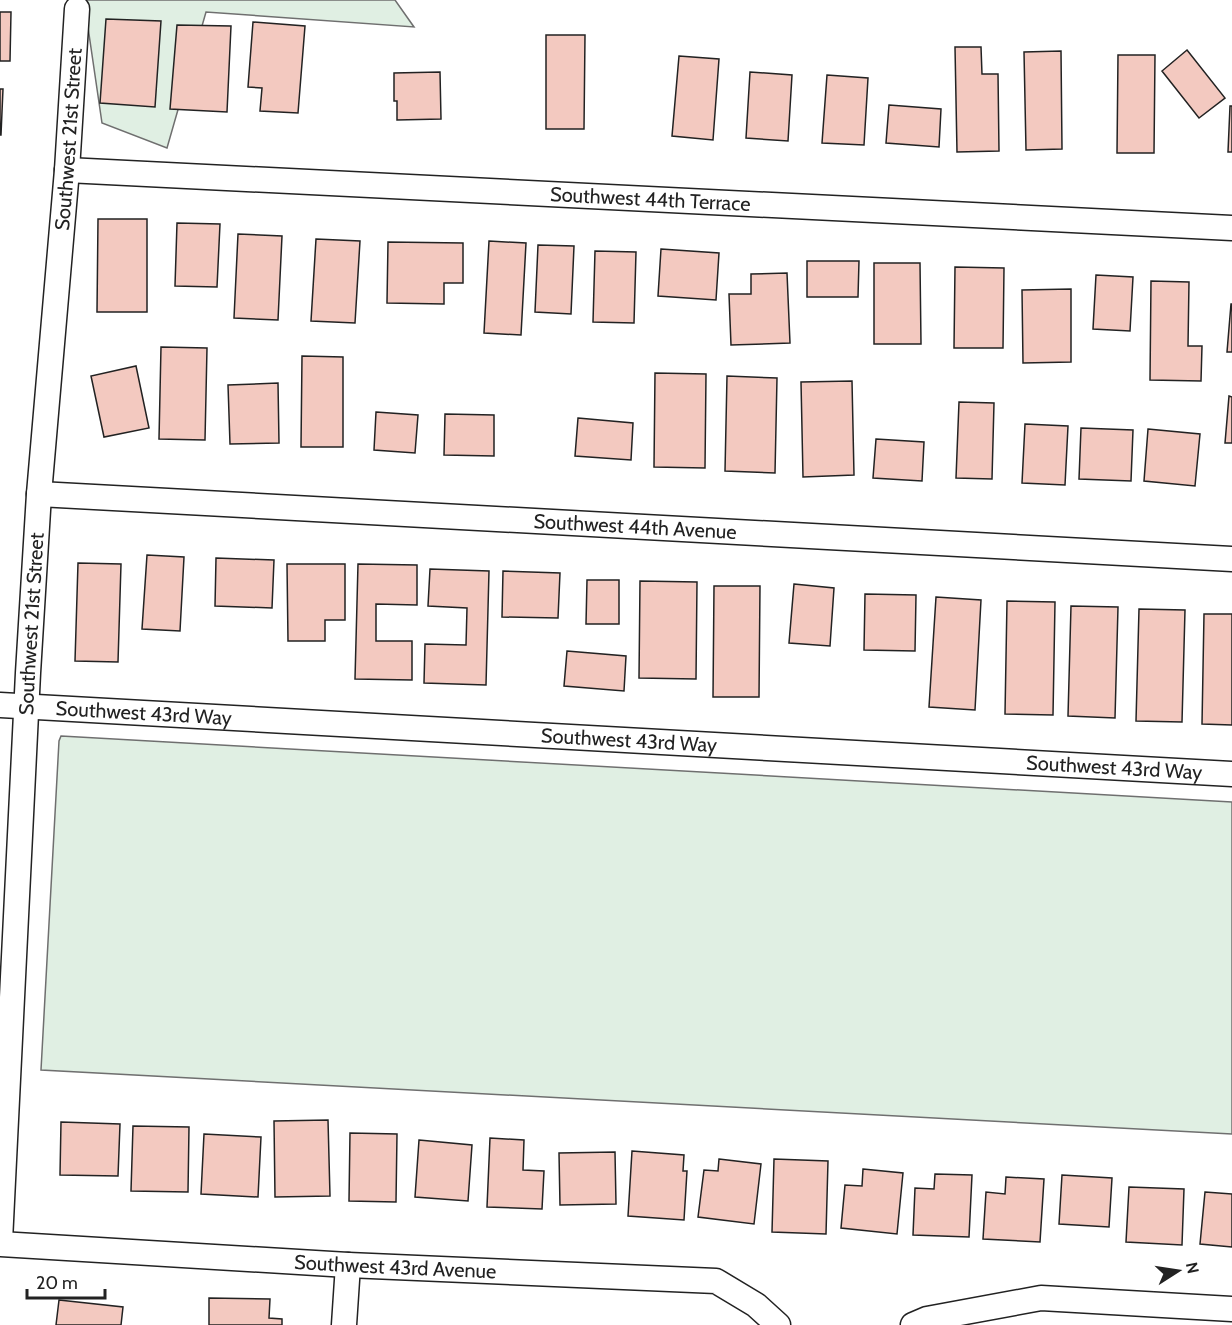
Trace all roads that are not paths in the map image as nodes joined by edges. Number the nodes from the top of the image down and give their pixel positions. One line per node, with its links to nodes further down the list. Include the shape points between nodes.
1 (77, 9): 2 (street, Southwest 21st Street)
2 (67, 170): 3 (street, Southwest 44th Terrace); 4 (street, Southwest 21st Street)
3 (1232, 228)
4 (39, 494): 5 (street, Southwest 44th Avenue); 7 (street, Southwest 21st Street)
5 (1232, 559)
6 (0, 705): 7 (street)
7 (26, 707): 8 (street, Southwest 43rd Way); 9 (street, Southwest 21st Street)
8 (1232, 774)
9 (0, 1242): 10 (street, Southwest 43rd Avenue)
10 (348, 1265): 12 (street); 13 (street, Southwest 43rd Avenue, via 716,1281 756,1305)
11 (1232, 1310): 14 (street, via 1041,1298)
12 (344, 1325)
13 (778, 1325)
14 (913, 1325)

